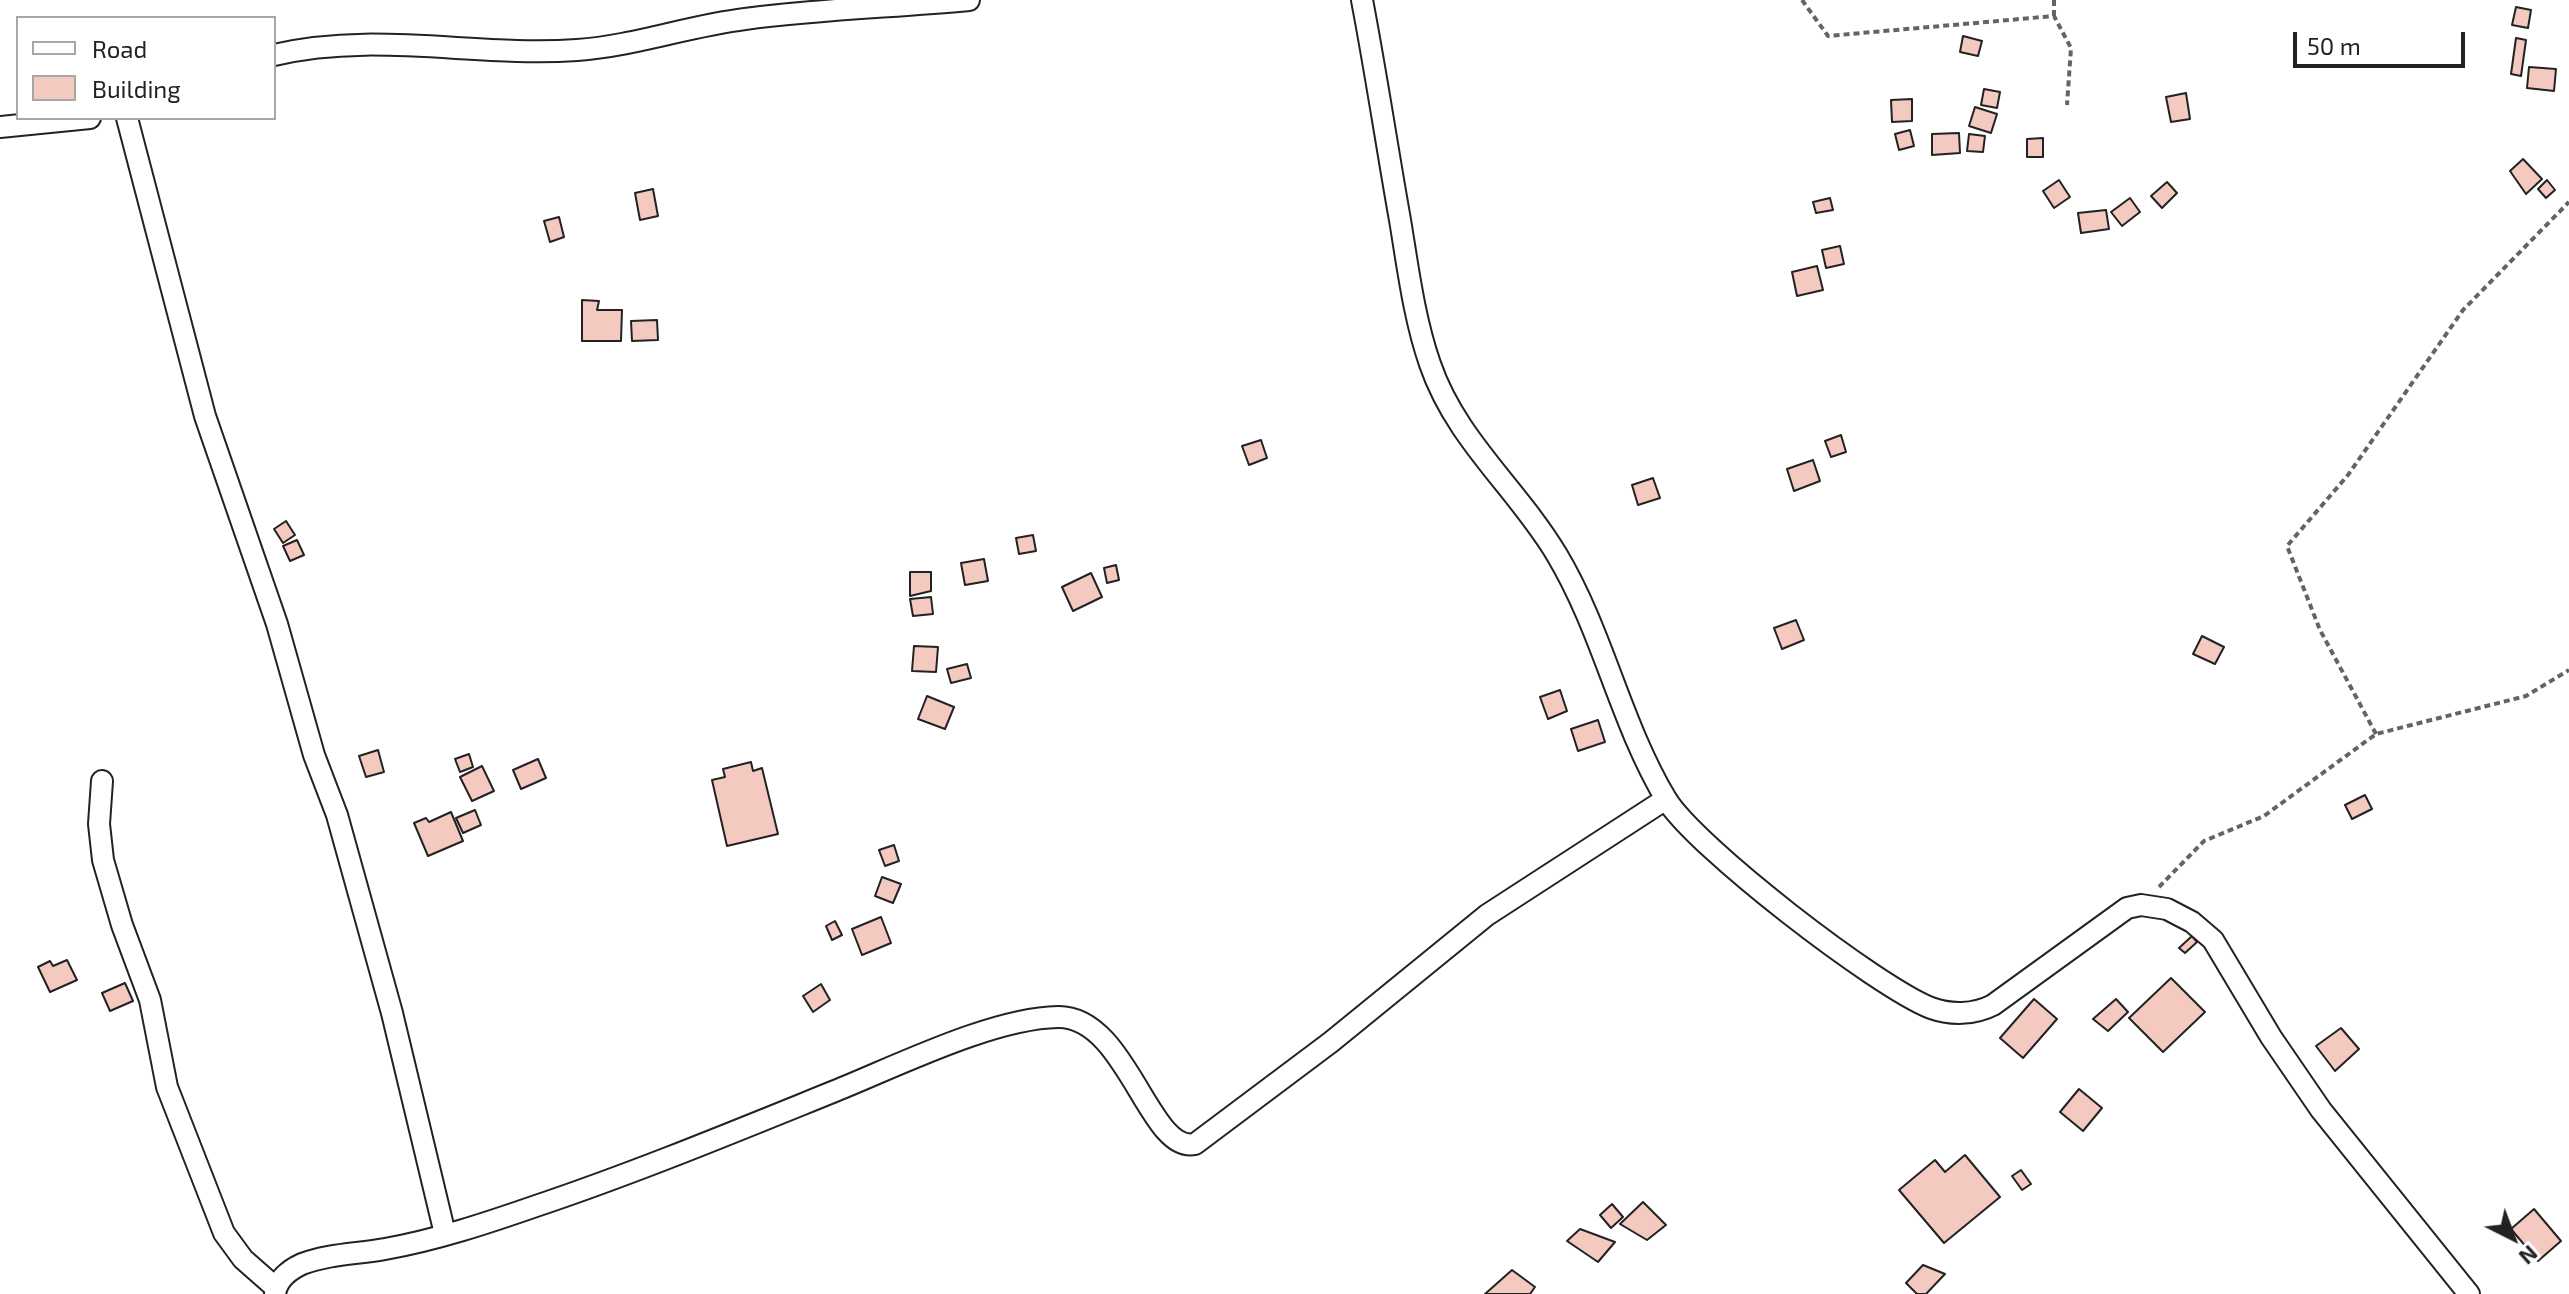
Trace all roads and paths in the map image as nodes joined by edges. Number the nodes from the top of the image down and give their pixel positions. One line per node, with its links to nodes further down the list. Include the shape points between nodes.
1 (969, 0): 6 (street, via 744,19 579,50 320,45)
2 (1362, 0): 15 (street, via 1411,285 1430,364 1453,416 1479,456 1549,541 1582,596 1642,752)
3 (1802, 0): 5 (path, via 1828,36)
4 (2054, 0): 5 (path)
5 (2054, 16): 7 (path, via 2071,48)
6 (276, 55)
7 (2067, 105)
8 (70, 120): 10 (street)
9 (128, 120): 17 (street, via 205,416 337,815)
10 (0, 127)
11 (2569, 202): 13 (path, via 2463,310 2348,475 2287,546 2320,630)
12 (2569, 670): 13 (path, via 2526,696)
13 (2376, 734): 16 (path, via 2264,816 2204,841)
14 (102, 781): 18 (street, via 103,860 150,1000 167,1087 224,1233)
15 (1666, 799): 16 (street, via 1702,841 1789,911 1864,967 1932,1008 1966,1013 1987,1008 2109,919); 17 (street, via 1487,915 1195,1144 1179,1143 1165,1131 1096,1029 1079,1020 1049,1017 943,1047 645,1168)
16 (2141, 905): 19 (street, via 2179,914 2213,940 2321,1110)
17 (445, 1234): 18 (street, via 308,1262 290,1270)
18 (275, 1291)
19 (2469, 1294)

